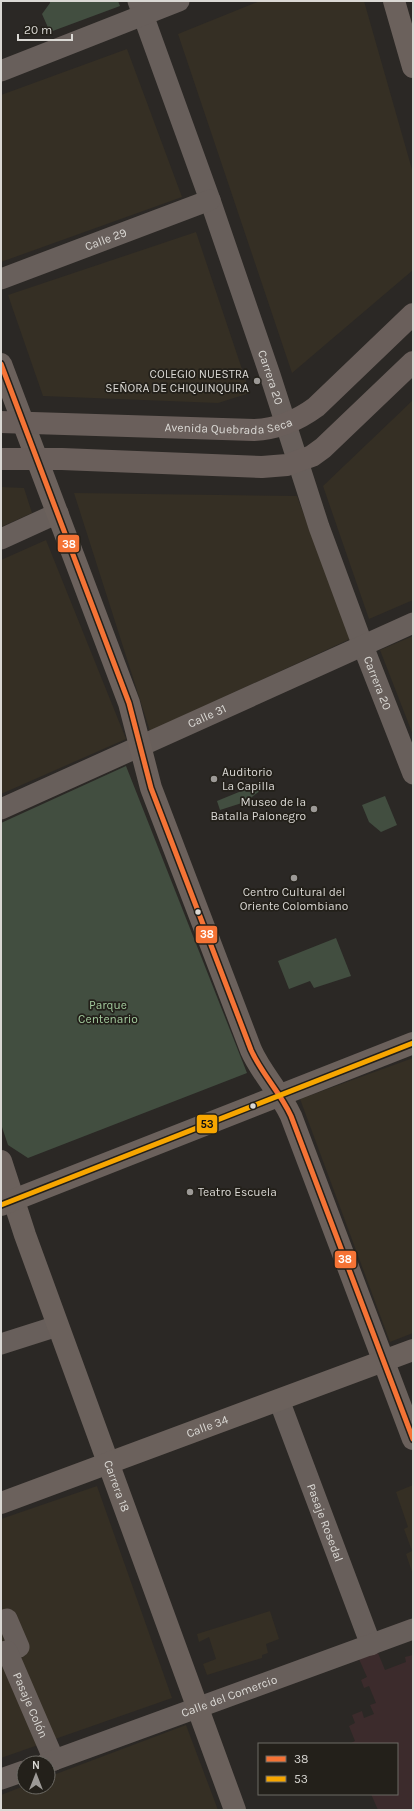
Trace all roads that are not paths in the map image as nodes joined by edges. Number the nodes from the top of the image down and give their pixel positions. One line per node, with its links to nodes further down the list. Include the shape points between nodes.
1 (179, 1): 3 (street)
2 (394, 1): 4 (street)
3 (141, 8): 5 (street); 6 (street, Carrera 20)
4 (413, 67)
5 (1, 71)
6 (210, 200): 7 (street, Calle 29); 13 (street, Carrera 20)
7 (1, 279)
8 (413, 314): 13 (main road, Avenida Quebrada Seca, via 316,406)
9 (413, 362): 16 (main road, via 323,448)
10 (1, 364): 12 (street)
11 (1, 422): 12 (main road, Avenida Quebrada Seca)
12 (23, 422): 13 (main road, Avenida Quebrada Seca, via 254,430); 15 (street)
13 (286, 425): 16 (street, Carrera 20)
14 (1, 459): 15 (main road)
15 (38, 460): 16 (main road, via 262,467 278,467); 17 (street)
16 (299, 462): 20 (street, Carrera 20, via 319,527)
17 (58, 513): 18 (street); 21 (street, via 129,703)
18 (1, 539)
19 (413, 623): 20 (street, Calle 31)
20 (363, 646): 21 (street, Calle 31); 22 (street, Carrera 20)
21 (140, 747): 23 (street, Calle 31); 25 (street, via 151,788 250,1050)
22 (413, 774)
23 (1, 809)
24 (413, 1043): 25 (street)
25 (279, 1095): 27 (street); 31 (street, via 291,1116)
26 (1, 1161): 27 (street, Carrera 18)
27 (7, 1202): 28 (street, Carrera 18)
28 (57, 1323): 29 (street, via 48,1329); 34 (street, Carrera 18)
29 (1, 1344)
30 (413, 1350): 31 (street, Calle 34)
31 (383, 1361): 32 (street, Calle 34); 33 (street)
32 (279, 1400): 34 (street, Calle 34); 38 (street, Pasaje Rosedal)
33 (413, 1439)
34 (108, 1463): 35 (street, Calle 34); 40 (street, Carrera 18)
35 (1, 1503)
36 (1, 1621): 39 (street, Pasaje Colón, via 8,1618 19,1646)
37 (413, 1629): 38 (street, Calle del Comercio)
38 (371, 1645): 40 (street, Calle del Comercio)
39 (4, 1652): 41 (street, Pasaje Colón)
40 (197, 1708): 42 (street, Calle del Comercio); 45 (street, Carrera 18)
41 (47, 1755)
42 (56, 1760)
43 (16, 1774): 44 (street)
44 (1, 1779)
45 (234, 1810)

